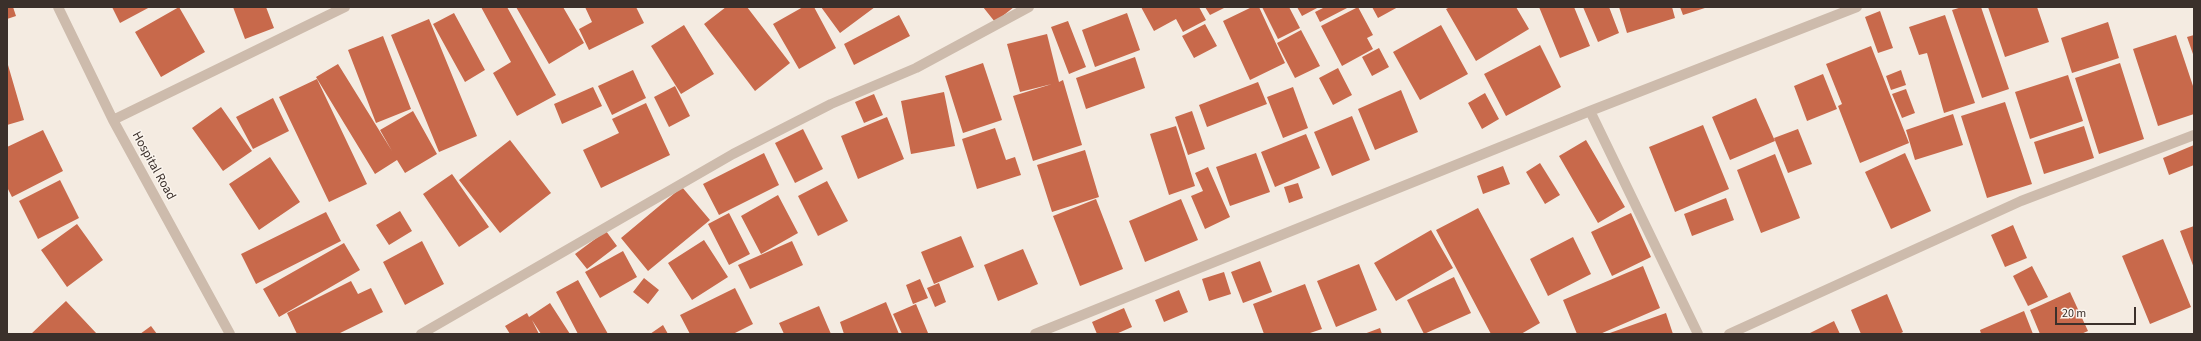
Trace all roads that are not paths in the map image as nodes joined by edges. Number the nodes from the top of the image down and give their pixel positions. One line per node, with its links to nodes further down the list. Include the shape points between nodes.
1 (58, 7): 6 (street, Hospital Road)
2 (345, 7): 6 (street)
3 (1029, 7): 9 (street, via 916,68 831,104 732,154)
4 (1857, 7): 5 (street)
5 (1590, 111): 10 (street); 11 (street)
6 (113, 120): 8 (street, Hospital Road)
7 (2194, 135): 12 (street, via 2021,201)
8 (230, 334)
9 (421, 334)
10 (1035, 334)
11 (1698, 334)
12 (1729, 334)

